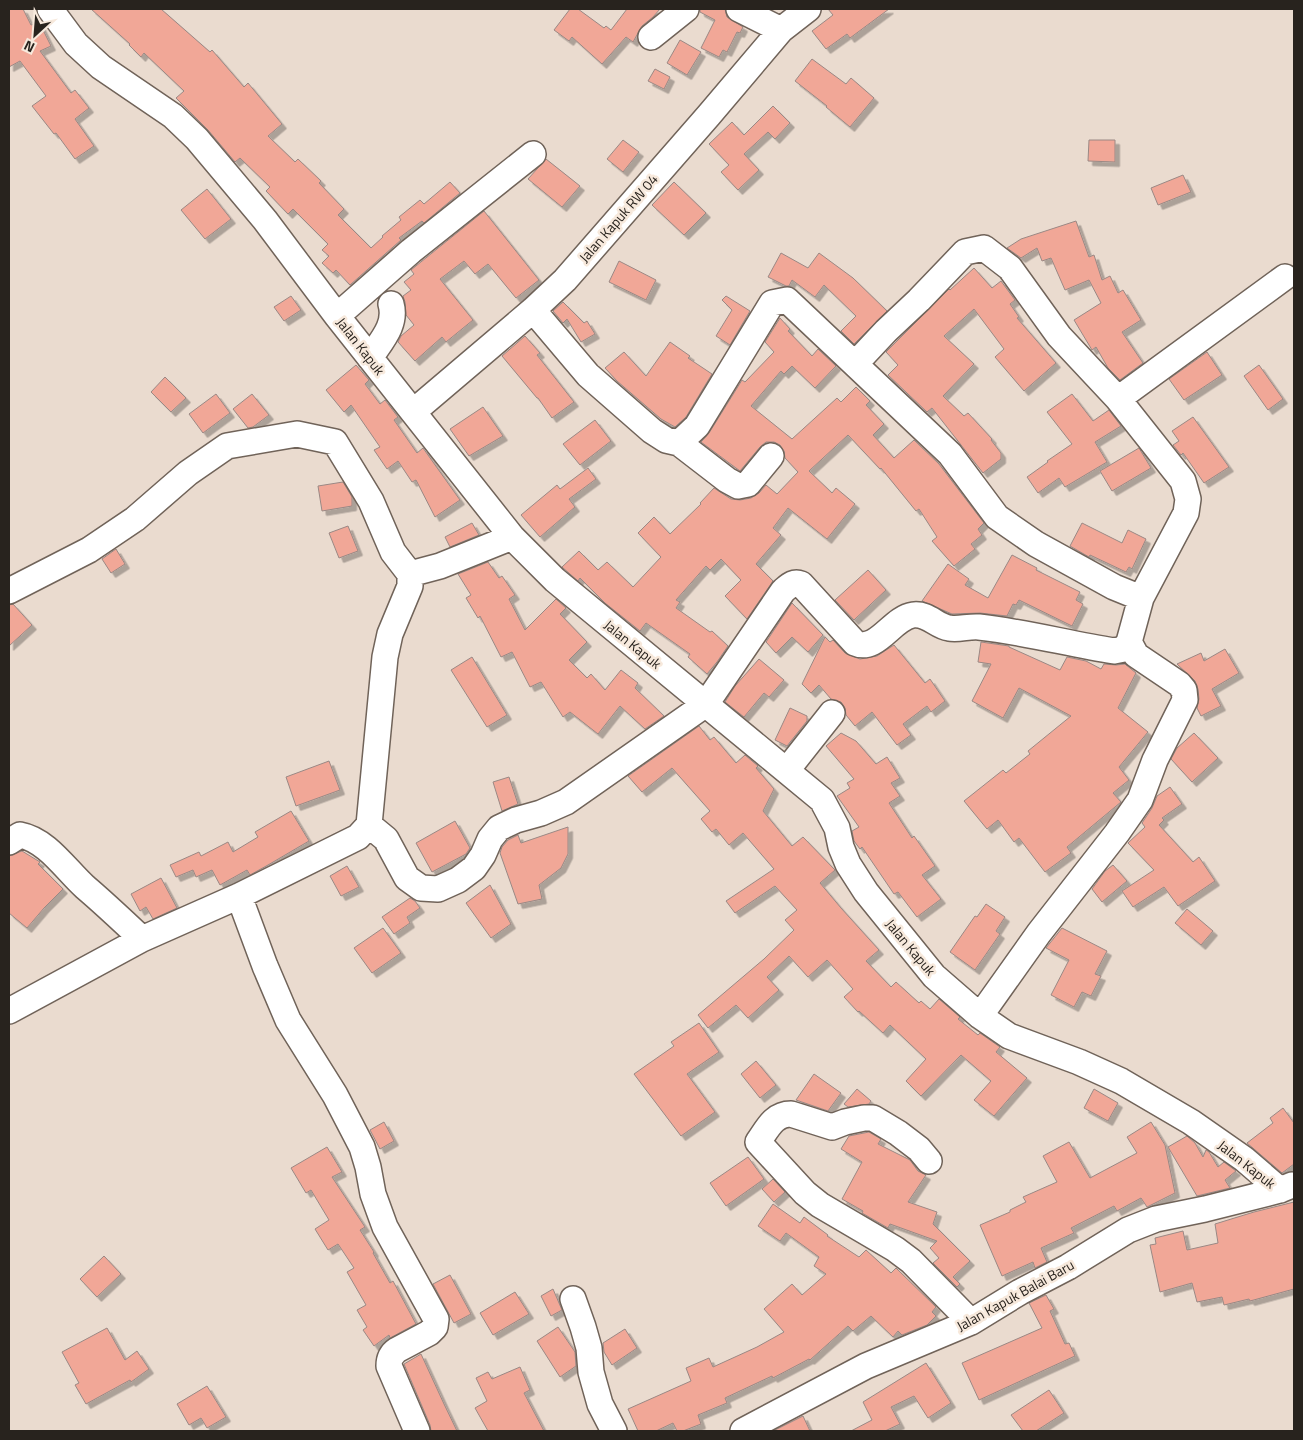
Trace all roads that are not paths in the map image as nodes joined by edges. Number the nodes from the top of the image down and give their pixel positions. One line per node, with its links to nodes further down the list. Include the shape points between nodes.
1 (50, 9): 11 (street, Jalan Kapuk, via 76,44 101,67 174,116 197,139 265,220)
2 (686, 9): 6 (street)
3 (739, 9): 5 (street)
4 (808, 9): 5 (street, Jalan Kapuk RW 04)
5 (781, 30): 10 (street, Jalan Kapuk RW 04, via 565,280)
6 (651, 37)
7 (533, 154): 11 (street, via 411,251)
8 (1285, 277): 14 (street)
9 (391, 304): 12 (street, via 394,313 392,323)
10 (533, 310): 15 (street, Jalan Kapuk RW 04); 16 (street, via 588,375 652,431 666,440)
11 (337, 316): 12 (street, Jalan Kapuk)
12 (370, 358): 15 (street, Jalan Kapuk)
13 (856, 363): 14 (street, via 965,252 984,248 1010,268 1059,336); 16 (street, via 787,300 772,303 697,426); 21 (street, via 950,454 997,517 1045,549 1114,587)
14 (1118, 399): 21 (street, via 1183,482 1188,499 1186,513)
15 (413, 412): 18 (street, Jalan Kapuk)
16 (679, 443): 17 (street, via 738,486 748,484)
17 (771, 456)
18 (512, 537): 19 (street, via 440,566); 23 (street, Jalan Kapuk, via 556,580)
19 (410, 574): 20 (street, via 393,552 371,501 335,442 297,434 226,446 188,473 135,519 89,550); 26 (street, via 410,586 390,634 385,657)
20 (9, 591)
21 (1142, 598): 22 (street)
22 (1128, 642): 23 (street, via 1124,649 1114,651 977,627 948,628 926,616 913,615 861,646 797,582 783,592); 31 (street, via 1136,655 1179,684 1184,690 1185,700 1155,760 1140,800)
23 (706, 704): 25 (street, Jalan Kapuk); 26 (street, via 566,802 499,828 474,868 438,889 421,888 407,878 386,839)
24 (832, 713): 25 (street)
25 (787, 770): 31 (street, Jalan Kapuk, via 822,800 848,864 866,892 934,976)
26 (369, 825): 28 (street, via 358,837)
27 (9, 842): 29 (street, via 20,835 31,837 50,851)
28 (239, 896): 29 (street); 37 (street, via 288,1020 335,1094 362,1147 372,1194 384,1227 436,1319 435,1327 429,1333 393,1353 388,1366)
29 (142, 939): 30 (street)
30 (9, 1011)
31 (980, 1016): 33 (street, Jalan Kapuk, via 1009,1036 1121,1081 1190,1122)
32 (929, 1161): 35 (street, via 898,1133 873,1118 832,1127 784,1114 775,1118 758,1142 805,1194 903,1255)
33 (1287, 1187): 35 (street, Jalan Kapuk Balai Baru, via 1156,1219 1128,1230)
34 (573, 1299): 38 (street, via 583,1327 600,1404)
35 (971, 1322): 36 (street, Jalan Kapuk Balai Baru, via 866,1366)
36 (768, 1425): 39 (street, Jalan Kapuk Balai Baru)
37 (417, 1431)
38 (614, 1431)
39 (743, 1431)

